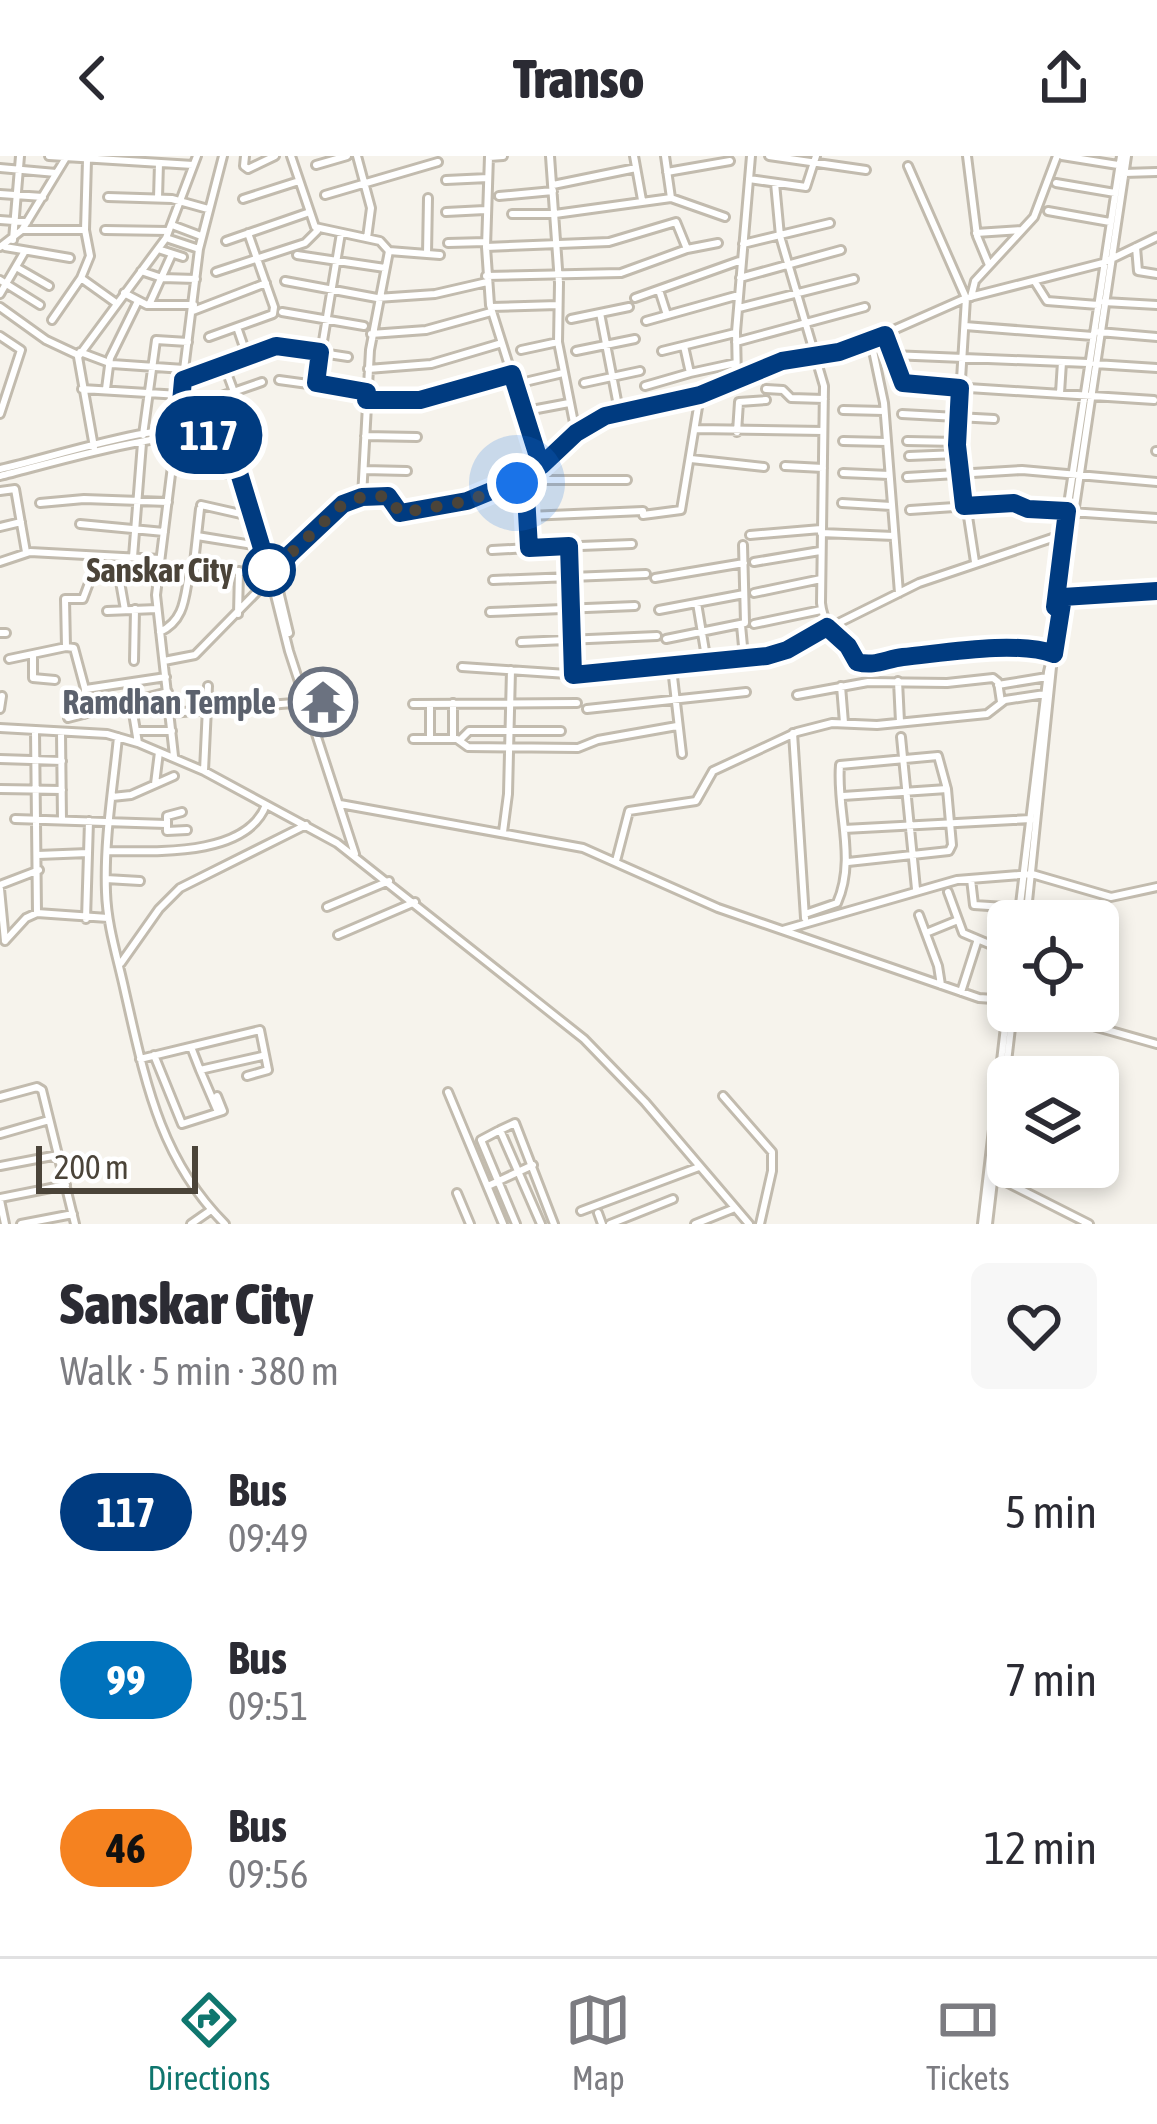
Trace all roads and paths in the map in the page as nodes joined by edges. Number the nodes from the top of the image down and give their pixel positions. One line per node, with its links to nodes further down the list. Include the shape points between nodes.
1 (20, 156): 30 (street)
2 (49, 156): 18 (street)
3 (224, 156): 56 (street)
4 (243, 156): 5 (street, via 248,169)
5 (275, 156)
6 (292, 156): 38 (street)
7 (347, 156): 26 (street)
8 (357, 156): 39 (street)
9 (489, 156): 10 (street); 35 (street)
10 (503, 156)
11 (550, 156): 42 (street)
12 (634, 156): 28 (street)
13 (665, 156): 32 (street)
14 (751, 156): 36 (street)
15 (769, 156): 21 (street)
16 (967, 156): 76 (street)
17 (1060, 156): 25 (street); 72 (street)
18 (66, 157): 19 (street); 34 (street)
19 (87, 160): 24 (street); 69 (street)
20 (195, 160): 24 (street); 54 (street)
21 (815, 160): 31 (street); 40 (street, via 806,187)
22 (730, 161): 32 (street)
23 (438, 162): 39 (street)
24 (159, 163): 50 (street)
25 (1123, 163): 33 (street); 43 (street); 105 (street)
26 (316, 165)
27 (908, 166): 131 (street)
28 (636, 167): 42 (street); 55 (street)
29 (0, 168): 30 (street)
30 (19, 169): 34 (street); 46 (street)
31 (866, 170)
32 (667, 172): 52 (street)
33 (1157, 172)
34 (57, 173): 48 (street)
35 (488, 178): 37 (street); 57 (street)
36 (749, 179): 40 (street); 87 (street)
37 (446, 180)
38 (299, 181): 53 (street); 59 (street)
39 (365, 183): 45 (street); 80 (street)
40 (775, 183): 78 (street)
41 (1056, 184): 43 (street)
42 (553, 188): 47 (street); 62 (street)
43 (1115, 193): 66 (street)
44 (0, 194): 46 (street)
45 (325, 195)
46 (16, 196): 48 (street); 65 (street)
47 (499, 196)
48 (43, 197): 68 (street)
49 (108, 197): 50 (street)
50 (158, 198): 54 (street)
51 (428, 198): 97 (street)
52 (671, 198): 55 (street); 63 (street)
53 (243, 199)
54 (181, 200): 56 (street); 73 (street)
55 (642, 201): 62 (street)
56 (208, 209): 77 (street)
57 (485, 210): 60 (street); 86 (street)
58 (1048, 211): 66 (street)
59 (309, 212): 71 (street); 74 (street)
60 (446, 212)
61 (512, 214): 62 (street)
62 (555, 214): 84 (street)
63 (725, 217)
64 (0, 220): 65 (street)
65 (13, 221): 68 (street); 81 (street)
66 (1110, 222): 105 (street)
67 (830, 223): 78 (street)
68 (25, 226): 69 (street); 81 (street)
69 (85, 230): 114 (street, via 90,256)
70 (105, 230): 73 (street)
71 (318, 230): 75 (street); 102 (street, via 305,243)
72 (1023, 230): 76 (street); 107 (street)
73 (169, 231): 77 (street); 90 (street); 91 (street)
74 (248, 233): 82 (street); 102 (street)
75 (341, 233): 80 (street); 104 (street)
76 (976, 233): 107 (street)
77 (201, 236): 91 (street)
78 (780, 236): 87 (street); 106 (street)
79 (1157, 237): 89 (street)
80 (367, 238): 95 (street)
81 (13, 240): 88 (street)
82 (226, 241)
83 (448, 243): 86 (street)
84 (557, 243): 86 (street); 92 (street, via 609,242 676,222); 112 (street)
85 (718, 243): 92 (street)
86 (486, 244): 118 (street)
87 (743, 244): 103 (street)
88 (1, 246): 94 (street)
89 (1136, 247): 105 (street); 113 (street, via 1138,271)
90 (158, 249): 96 (street); 110 (street)
91 (199, 249): 117 (street)
92 (688, 249): 112 (street, via 621,273)
93 (841, 250): 106 (street)
94 (25, 251): 101 (street); 108 (street)
95 (389, 251): 97 (street); 109 (street)
96 (172, 254): 100 (street); 115 (street)
97 (427, 254): 99 (street)
98 (297, 255): 104 (street)
99 (440, 255)
100 (182, 257)
101 (70, 258)
102 (257, 258): 111 (street); 123 (street)
103 (741, 260): 116 (street); 126 (street)
104 (336, 261): 109 (street); 125 (street)
105 (1107, 261): 122 (street); 136 (street)
106 (789, 264): 116 (street); 129 (street)
107 (988, 265): 131 (street)
108 (16, 267): 121 (street); 124 (street)
109 (386, 268): 132 (street)
110 (141, 272): 115 (street); 127 (street)
111 (216, 272)
112 (559, 273): 118 (street); 139 (street)
113 (1157, 274)
114 (81, 278): 135 (street); 151 (street)
115 (162, 278): 117 (street); 138 (street)
116 (740, 278): 130 (street)
117 (196, 279): 144 (street)
118 (486, 279): 132 (street, via 435,294); 146 (street)
119 (854, 279): 129 (street)
120 (285, 281): 125 (street)
121 (3, 282): 128 (street); 137 (street)
122 (1035, 282): 131 (street); 136 (street, via 1046,301)
123 (266, 283): 144 (street); 157 (street, via 273,314)
124 (49, 286)
125 (331, 288): 132 (street); 152 (street)
126 (659, 290): 133 (street); 149 (street)
127 (124, 293): 134 (street); 135 (street)
128 (0, 294)
129 (796, 294): 145 (street); 154 (street)
130 (739, 295): 145 (street); 149 (street)
131 (968, 297): 156 (street); 160 (street)
132 (377, 298): 158 (street)
133 (635, 298)
134 (138, 301): 138 (street); 182 (street)
135 (116, 303): 176 (street)
136 (1101, 303): 140 (street); 159 (street)
137 (40, 305)
138 (149, 305): 144 (street)
139 (558, 305): 146 (street); 168 (street)
140 (1157, 305)
141 (0, 307): 176 (street)
142 (629, 307): 148 (street)
143 (865, 307): 154 (street)
144 (194, 308): 167 (street)
145 (739, 308): 163 (street)
146 (491, 309): 158 (street, via 426,330); 169 (street)
147 (283, 312): 152 (street)
148 (600, 313): 150 (street); 170 (street)
149 (667, 315): 153 (street)
150 (571, 319)
151 (52, 320)
152 (326, 320): 155 (street); 175 (street)
153 (646, 321)
154 (805, 325): 163 (street); 177 (street)
155 (364, 326)
156 (964, 326): 159 (street); 181 (street)
157 (237, 327): 162 (street); 179 (street)
158 (371, 334): 190 (street)
159 (1096, 334): 164 (street); 187 (street)
160 (885, 335): 166 (street); 178 (street)
161 (0, 336): 224 (street, via 21,350)
162 (209, 337)
163 (736, 337): 171 (street); 184 (street)
164 (1157, 337)
165 (635, 339): 170 (street)
166 (871, 341): 177 (street); 223 (street)
167 (188, 342): 185 (street, via 156,340); 189 (street)
168 (558, 342): 172 (street); 193 (street)
169 (502, 343): 190 (street, via 431,364); 192 (street)
170 (607, 345): 173 (street); 195 (street)
171 (683, 346): 174 (street); 194 (street)
172 (521, 350)
173 (577, 351)
174 (662, 351)
175 (320, 352): 179 (street, via 280,346); 180 (street); 201 (street)
176 (79, 354): 182 (street); 206 (street)
177 (815, 355): 199 (street); 216 (street)
178 (891, 355): 181 (street); 205 (street, via 903,383)
179 (247, 356): 186 (street)
180 (348, 357)
181 (962, 358): 183 (street); 205 (street)
182 (108, 362): 185 (street); 204 (street)
183 (1062, 362): 187 (street); 210 (street)
184 (736, 363): 194 (street); 199 (street)
185 (152, 364): 189 (street); 208 (street)
186 (224, 364): 196 (street); 209 (street)
187 (1091, 364): 188 (street); 213 (street)
188 (1157, 368)
189 (184, 369): 196 (street)
190 (368, 369): 214 (street)
191 (640, 371): 195 (street)
192 (512, 374): 214 (street, via 420,400); 245 (street)
193 (563, 374): 198 (street); 219 (street)
194 (690, 374): 203 (street)
195 (613, 377): 202 (street); 222 (street)
196 (183, 380): 211 (street)
197 (279, 380): 201 (street)
198 (529, 381)
199 (737, 381): 212 (street)
200 (262, 382): 209 (street)
201 (316, 383): 214 (street)
202 (584, 383)
203 (645, 386)
204 (106, 388): 206 (street); 208 (street)
205 (960, 388): 210 (street); 226 (street)
206 (82, 389): 241 (street)
207 (766, 389): 216 (street)
208 (149, 392): 211 (street); 236 (street)
209 (234, 392): 215 (street)
210 (1060, 393): 213 (street)
211 (182, 395): 230 (street)
212 (700, 395): 222 (street); 228 (street)
213 (1086, 395): 218 (street); 252 (street)
214 (366, 396): 234 (street)
215 (213, 399)
216 (824, 399): 229 (street)
217 (766, 400): 231 (street, via 740,402)
218 (1154, 400)
219 (569, 404): 220 (street); 232 (street)
220 (537, 410)
221 (843, 410): 223 (street)
222 (620, 411): 232 (street)
223 (884, 411): 239 (street)
224 (0, 414)
225 (902, 414): 226 (street)
226 (958, 417): 227 (street); 240 (street)
227 (994, 419)
228 (696, 429): 231 (street); 244 (street)
229 (824, 431): 231 (street); 248 (street)
230 (178, 432): 233 (street); 236 (street); 264 (street); 287 (street, via 233,436)
231 (737, 432)
232 (576, 433): 245 (street)
233 (205, 434): 255 (street, via 229,440); 255 (street, via 208,474)
234 (365, 436): 235 (street); 249 (street)
235 (417, 437)
236 (143, 439): 241 (street); 251 (street); 263 (street)
237 (843, 441): 239 (street)
238 (908, 441): 240 (street)
239 (886, 442): 256 (street)
240 (957, 442): 242 (street)
241 (94, 447): 251 (street)
242 (958, 454): 243 (street); 254 (street)
243 (910, 456)
244 (691, 459): 247 (street); 271 (street, via 681,511)
245 (541, 466): 257 (street); 259 (street, via 547,482)
246 (785, 466): 248 (street)
247 (764, 467)
248 (823, 468): 278 (street)
249 (364, 470): 250 (street); 262 (street)
250 (406, 471)
251 (0, 472)
252 (1076, 472): 254 (street); 260 (street); 270 (street)
253 (843, 473): 256 (street)
254 (961, 473): 258 (street); 268 (street)
255 (241, 475): 272 (street)
256 (889, 475): 267 (street)
257 (525, 477): 262 (street, via 467,501 400,513 391,498); 271 (street)
258 (908, 477)
259 (627, 480)
260 (1157, 482)
261 (0, 490): 274 (street, via 15,489)
262 (362, 497): 301 (street, via 343,504)
263 (139, 501): 264 (street); 265 (street); 277 (street)
264 (168, 502): 279 (street)
265 (40, 503)
266 (842, 503): 267 (street)
267 (891, 506): 283 (street)
268 (964, 506): 269 (street); 270 (street); 296 (street)
269 (910, 510)
270 (1070, 511): 273 (street); 280 (street); 311 (street)
271 (528, 516): 288 (street)
272 (254, 517): 282 (street, via 201,507); 287 (street)
273 (1157, 518)
274 (21, 522): 276 (street); 291 (street)
275 (80, 524): 277 (street)
276 (0, 527)
277 (136, 529): 279 (street); 292 (street)
278 (820, 531): 281 (street); 283 (street); 290 (street)
279 (164, 532): 293 (street)
280 (1064, 534): 296 (street); 323 (street)
281 (750, 535)
282 (197, 536): 287 (street); 297 (street)
283 (894, 536): 309 (street)
284 (632, 544): 286 (street)
285 (743, 545): 298 (street)
286 (569, 546): 288 (street); 304 (street)
287 (266, 548): 301 (street)
288 (529, 548): 289 (street)
289 (492, 550)
290 (820, 551): 295 (street); 306 (street)
291 (26, 552): 292 (street); 294 (street)
292 (133, 557): 293 (street)
293 (160, 559): 316 (street)
294 (0, 562)
295 (754, 562)
296 (975, 562): 309 (street)
297 (194, 563): 299 (street); 327 (street, via 181,615)
298 (744, 563): 305 (street); 310 (street)
299 (238, 570): 301 (street); 322 (street)
300 (646, 574): 304 (street)
301 (272, 575): 322 (street); 362 (street)
302 (119, 576): 303 (street); 317 (street); 331 (street, via 92,575 82,599 65,599)
303 (131, 576)
304 (571, 577): 307 (street); 314 (street)
305 (655, 578)
306 (821, 579): 310 (street); 319 (street)
307 (493, 580)
308 (1157, 591): 311 (street)
309 (899, 593): 326 (street)
310 (750, 594): 312 (street); 325 (street)
311 (1063, 597): 323 (street)
312 (697, 603): 318 (street); 328 (street)
313 (635, 606): 314 (street)
314 (572, 608): 321 (street); 329 (street)
315 (135, 609): 316 (street); 317 (street); 336 (street)
316 (157, 609): 327 (street)
317 (125, 610): 320 (street)
318 (659, 610)
319 (821, 610): 324 (street); 326 (street)
320 (107, 611)
321 (490, 612)
322 (238, 614): 337 (street, via 194,655)
323 (1058, 615): 332 (street)
324 (754, 624)
325 (741, 625): 328 (street); 335 (street)
326 (827, 627): 335 (street, via 778,653); 338 (street)
327 (160, 632): 337 (street)
328 (702, 632): 329 (street); 339 (street)
329 (573, 640): 330 (street); 344 (street)
330 (520, 642)
331 (66, 646): 333 (street); 353 (street, via 76,652)
332 (1055, 650): 338 (street); 342 (street)
333 (33, 656): 334 (street); 347 (street, via 33,678)
334 (9, 659)
335 (744, 659): 339 (street)
336 (134, 661)
337 (164, 661): 345 (street)
338 (857, 662): 349 (street)
339 (707, 663): 341 (street)
340 (463, 667): 343 (street)
341 (671, 667): 344 (street); 359 (street)
342 (1052, 667): 346 (street); 433 (street)
343 (511, 670): 344 (street); 363 (street)
344 (573, 675)
345 (166, 677): 353 (street); 354 (street)
346 (1047, 677): 350 (street); 356 (street)
347 (55, 680)
348 (898, 681): 349 (street); 350 (street, via 993,678); 375 (street)
349 (860, 682): 352 (street)
350 (998, 685): 361 (street)
351 (208, 686): 371 (street)
352 (842, 686): 357 (street); 374 (street)
353 (85, 689): 372 (street)
354 (168, 692): 360 (street); 370 (street)
355 (746, 692): 359 (street)
356 (1045, 694): 361 (street); 414 (street)
357 (797, 695)
358 (2, 696): 368 (street)
359 (674, 699): 369 (street); 376 (street)
360 (131, 701): 372 (street); 378 (street)
361 (1001, 701): 375 (street, via 987,714)
362 (305, 702): 371 (street); 410 (street)
363 (510, 702): 364 (street); 367 (street); 379 (street)
364 (577, 703)
365 (413, 704): 366 (street)
366 (430, 704): 367 (street); 388 (street)
367 (453, 704): 389 (street)
368 (0, 709)
369 (587, 709)
370 (171, 713): 371 (street); 382 (street)
371 (207, 713): 399 (street)
372 (84, 714): 373 (street)
373 (68, 718)
374 (844, 722): 375 (street); 384 (street)
375 (900, 722)
376 (677, 726): 391 (street, via 578,748); 393 (street)
377 (0, 728): 381 (street)
378 (136, 730): 382 (street); 390 (street)
379 (510, 730): 380 (street); 389 (street, via 466,731); 391 (street)
380 (561, 730)
381 (35, 731): 383 (street); 397 (street)
382 (172, 731): 394 (street)
383 (61, 732): 385 (street); 398 (street)
384 (793, 733): 430 (street, via 713,771 696,802 628,811); 449 (street)
385 (118, 736): 390 (street); 408 (street)
386 (902, 737): 396 (street)
387 (413, 739): 388 (street)
388 (430, 739): 389 (street)
389 (456, 740): 391 (street)
390 (138, 743): 392 (street)
391 (509, 747): 424 (street)
392 (160, 751): 394 (street); 401 (street)
393 (682, 754)
394 (173, 756): 399 (street)
395 (0, 759): 397 (street)
396 (902, 760): 403 (street, via 938,756); 406 (street); 407 (street, via 840,765)
397 (36, 761): 398 (street); 404 (street)
398 (62, 761): 405 (street)
399 (204, 771): 409 (street)
400 (174, 776): 401 (street)
401 (155, 784): 408 (street)
402 (0, 789): 404 (street)
403 (947, 789): 406 (street); 418 (street)
404 (37, 790): 405 (street); 413 (street)
405 (62, 790): 415 (street)
406 (906, 792): 407 (street); 421 (street)
407 (842, 796): 422 (street)
408 (112, 797): 417 (street)
409 (267, 804): 420 (street); 425 (street, via 253,824 199,851)
410 (340, 804): 424 (street); 428 (street)
411 (182, 812): 419 (street, via 168,814)
412 (15, 819): 413 (street)
413 (36, 819): 415 (street); 427 (street)
414 (1031, 819): 418 (street); 433 (street)
415 (62, 820): 416 (street)
416 (88, 820): 417 (street); 426 (street)
417 (109, 823): 419 (street); 425 (street)
418 (951, 823): 421 (street); 429 (street, via 949,851)
419 (166, 824): 423 (street, via 170,833)
420 (306, 825): 428 (street); 458 (street, via 180,888)
421 (909, 825): 422 (street); 429 (street)
422 (844, 829): 431 (street)
423 (187, 830)
424 (502, 832): 430 (street)
425 (106, 851): 435 (street)
426 (88, 853): 427 (street); 450 (street)
427 (38, 854): 432 (street)
428 (356, 856): 437 (street)
429 (912, 857): 431 (street); 440 (street)
430 (616, 861): 453 (street)
431 (848, 862): 449 (street, via 836,903)
432 (39, 870): 438 (street); 447 (street)
433 (1028, 874): 434 (street); 439 (street, via 1111,897); 442 (street); 443 (street)
434 (970, 879): 440 (street); 445 (street, via 974,905)
435 (106, 880): 436 (street); 451 (street)
436 (140, 880)
437 (388, 881): 444 (street); 446 (street)
438 (0, 887): 447 (street, via 5,941)
439 (1157, 887)
440 (916, 889): 449 (street)
441 (948, 892): 452 (street)
442 (1022, 900)
443 (1025, 900)
444 (415, 902): 455 (street); 482 (street, via 587,1041)
445 (987, 906)
446 (327, 907)
447 (37, 913): 450 (street)
448 (919, 915): 454 (street)
449 (805, 918): 453 (street)
450 (86, 919): 451 (street)
451 (109, 919): 458 (street)
452 (958, 920): 454 (street); 456 (street)
453 (782, 931): 459 (street)
454 (926, 933): 459 (street)
455 (338, 935)
456 (977, 942): 457 (street); 460 (street)
457 (987, 945)
458 (119, 966): 468 (street)
459 (940, 985): 460 (street)
460 (961, 992): 461 (street)
461 (987, 1000)
462 (1005, 1032): 512 (street)
463 (1114, 1032): 464 (street)
464 (1157, 1044)
465 (191, 1047): 466 (street); 469 (street); 470 (street, via 260,1030 268,1070)
466 (153, 1055): 468 (street); 475 (street, via 182,1124)
467 (262, 1056): 469 (street)
468 (140, 1059): 493 (street, via 166,1141)
469 (200, 1070): 475 (street)
470 (248, 1076)
471 (448, 1092): 486 (street)
472 (218, 1096): 475 (street)
473 (723, 1096): 511 (street, via 772,1152)
474 (0, 1097): 476 (street, via 40,1088)
475 (218, 1112)
476 (49, 1120): 478 (street); 479 (street)
477 (500, 1130): 480 (street, via 515,1124); 483 (street); 484 (street, via 481,1140)
478 (0, 1134)
479 (58, 1155): 481 (street); 485 (street)
480 (532, 1165): 483 (street); 507 (street)
481 (0, 1166)
482 (699, 1167): 492 (street); 494 (street)
483 (518, 1172): 484 (street); 497 (street)
484 (499, 1181): 486 (street); 505 (street)
485 (66, 1185): 490 (street); 496 (street)
486 (488, 1186): 504 (street)
487 (992, 1188): 512 (street)
488 (1018, 1188): 513 (street)
489 (457, 1193): 503 (street)
490 (0, 1199): 498 (street)
491 (673, 1199): 508 (street)
492 (735, 1208): 509 (street); 510 (street)
493 (211, 1210): 501 (street); 502 (street)
494 (581, 1211)
495 (598, 1213): 508 (street)
496 (73, 1214): 499 (street); 500 (street)
497 (540, 1222): 506 (street)
498 (4, 1224)
499 (21, 1224)
500 (75, 1224)
501 (191, 1224)
502 (225, 1224)
503 (470, 1224)
504 (503, 1224)
505 (516, 1224)
506 (528, 1224)
507 (554, 1224)
508 (606, 1224)
509 (694, 1224)
510 (749, 1224)
511 (760, 1224)
512 (986, 1224)
513 (1089, 1224)

